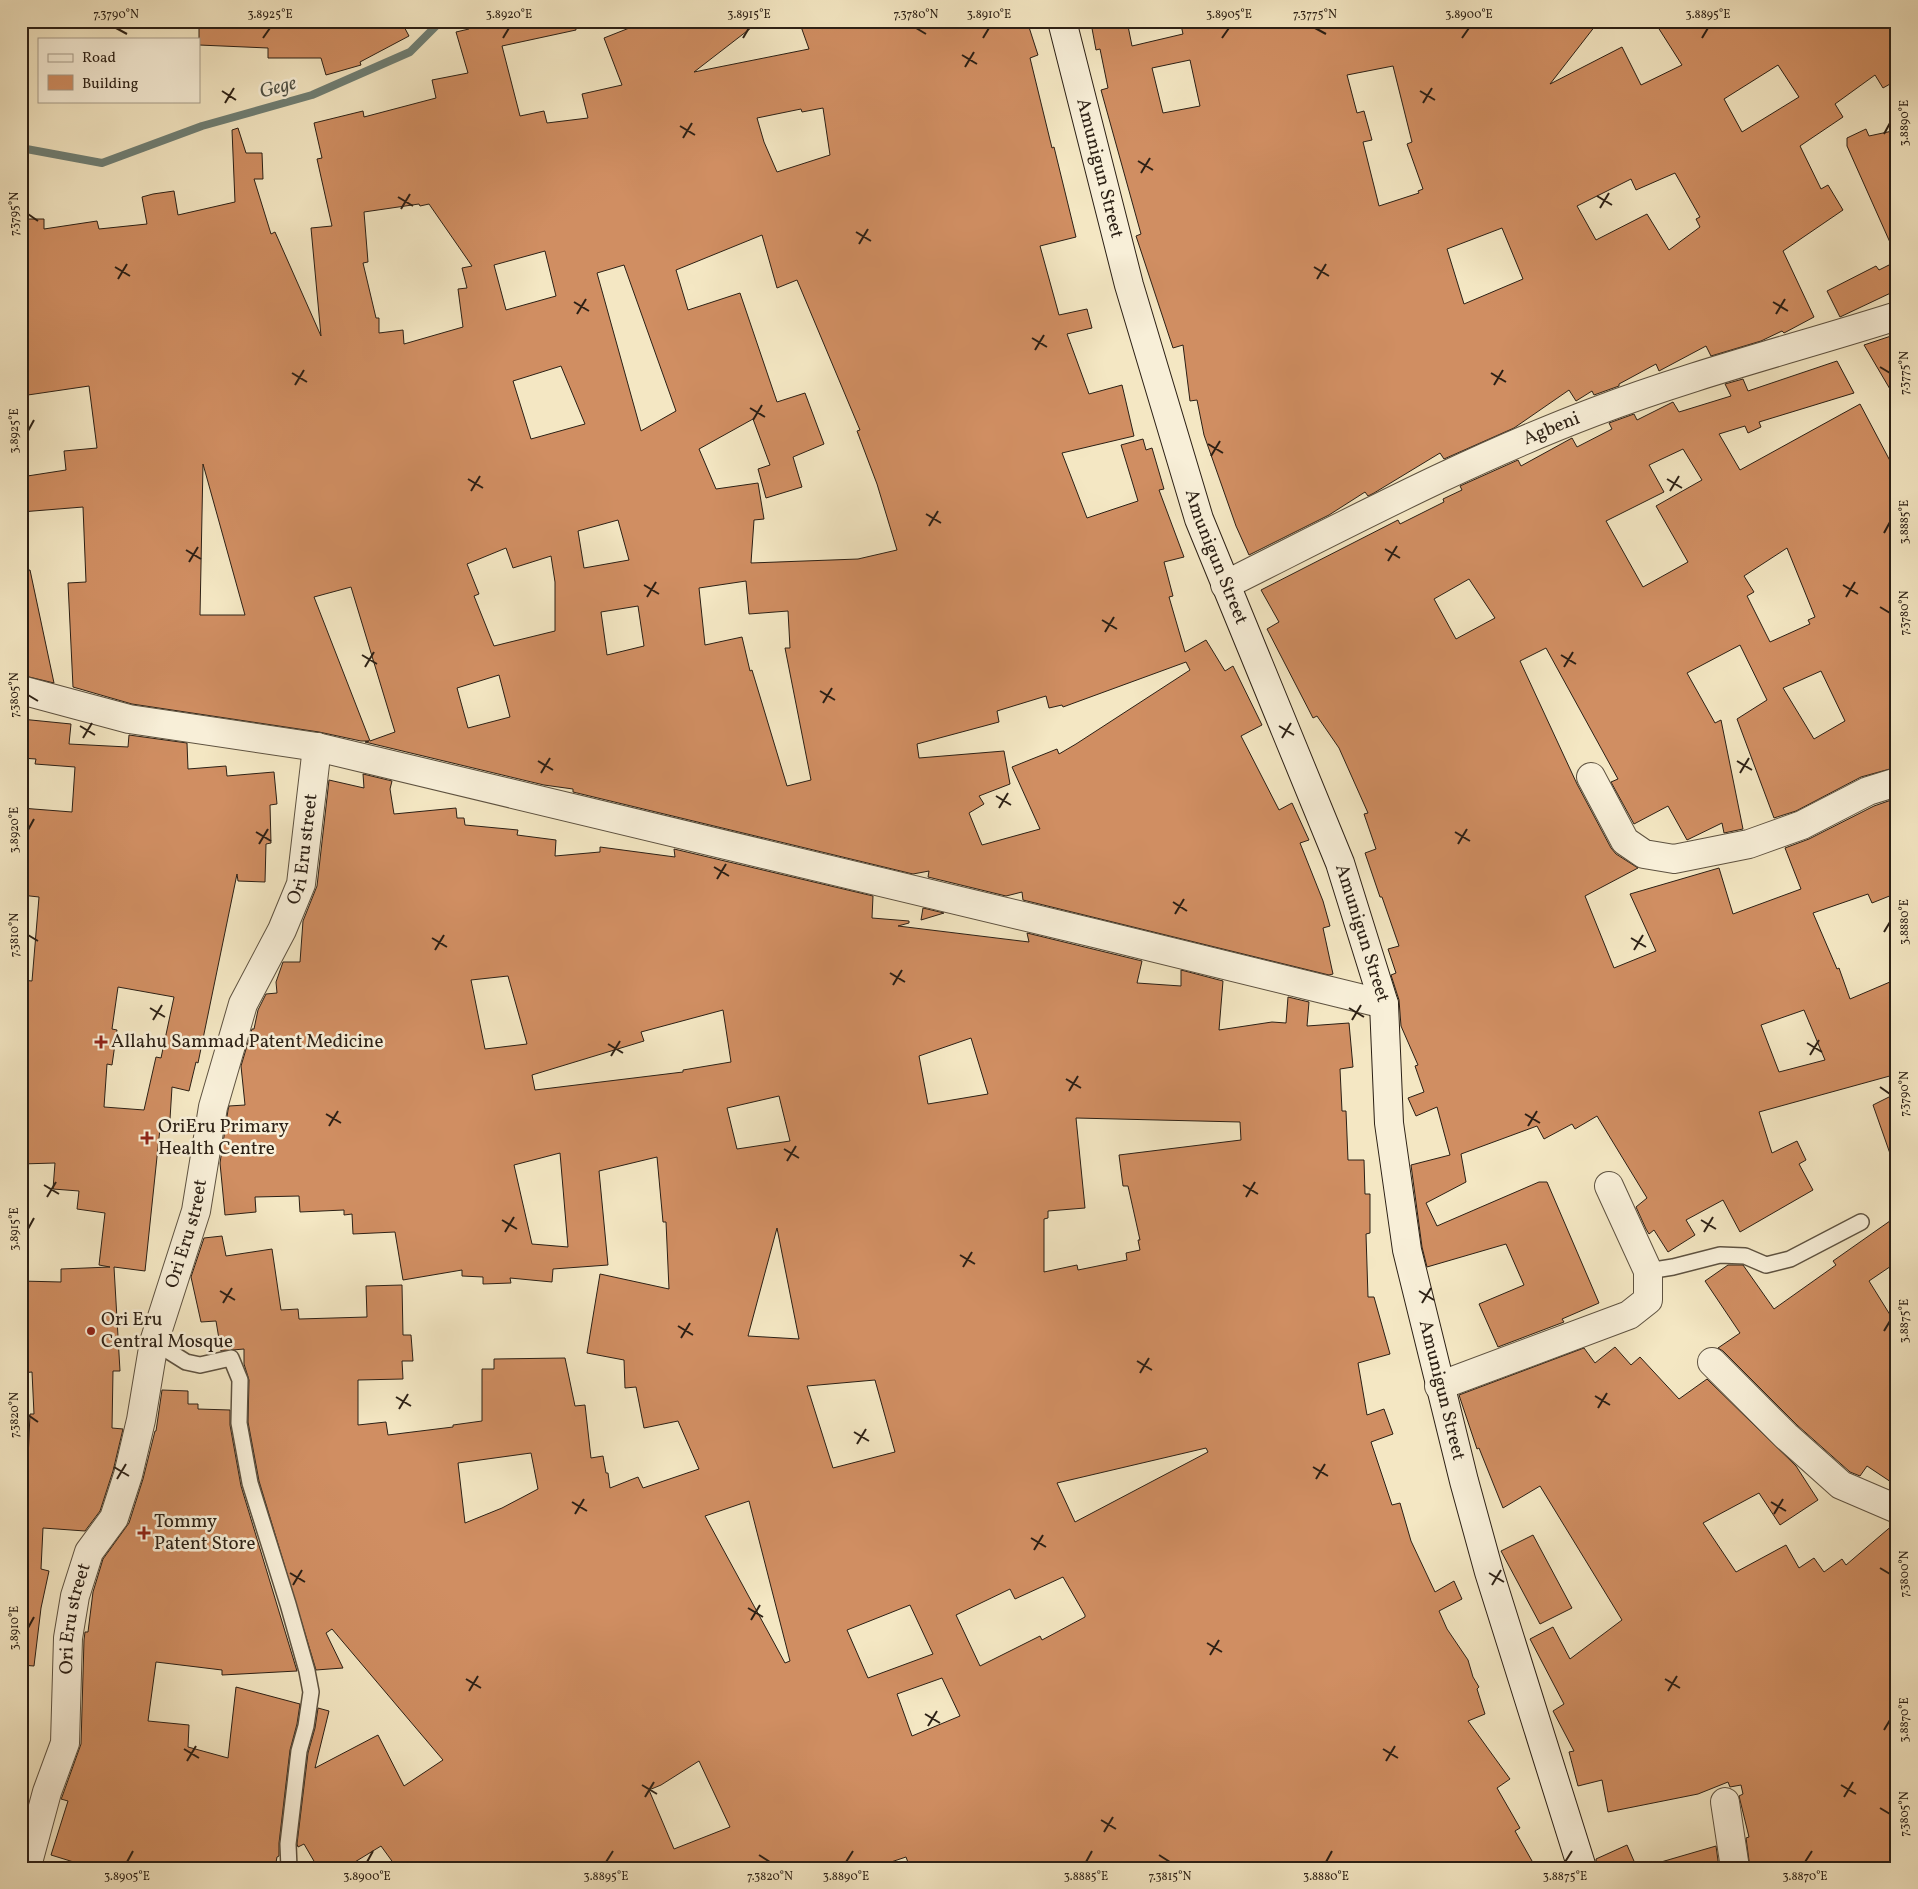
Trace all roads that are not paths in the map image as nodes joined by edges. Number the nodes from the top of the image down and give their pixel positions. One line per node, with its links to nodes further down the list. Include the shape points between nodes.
1 (1062, 21): 3 (street, Amunigun Street, via 1129,285 1199,519)
2 (1897, 316): 3 (street, Agbeni, via 1594,412 1417,489)
3 (1225, 585): 8 (street, Amunigun Street, via 1340,863)
4 (21, 690): 5 (street, via 130,719)
5 (317, 747): 8 (street); 12 (street, Ori Eru street, via 301,884 282,930 243,1004 213,1107 196,1211)
6 (1591, 777): 7 (street, via 1625,841 1644,854 1674,859 1749,844 1802,825 1868,791)
7 (1897, 782)
8 (1384, 1004): 14 (street, Amunigun Street, via 1389,1123 1407,1250)
9 (1609, 1186): 11 (street)
10 (1861, 1222): 11 (lane, via 1790,1260 1766,1265 1745,1256 1720,1255)
11 (1648, 1271): 14 (street, via 1648,1300 1629,1315)
12 (154, 1342): 17 (street, Ori Eru street, via 128,1475 114,1518 89,1552 75,1596 68,1638 65,1743 47,1792); 18 (lane, via 186,1362 200,1365 231,1358 240,1380 238,1423 250,1483 288,1604 311,1692 299,1751 289,1835)
13 (1712, 1362): 15 (street, via 1841,1485)
14 (1439, 1386): 19 (street, Amunigun Street, via 1489,1572)
15 (1897, 1509)
16 (1725, 1802): 20 (street)
17 (27, 1866)
18 (289, 1868)
19 (1582, 1868)
20 (1735, 1868)

